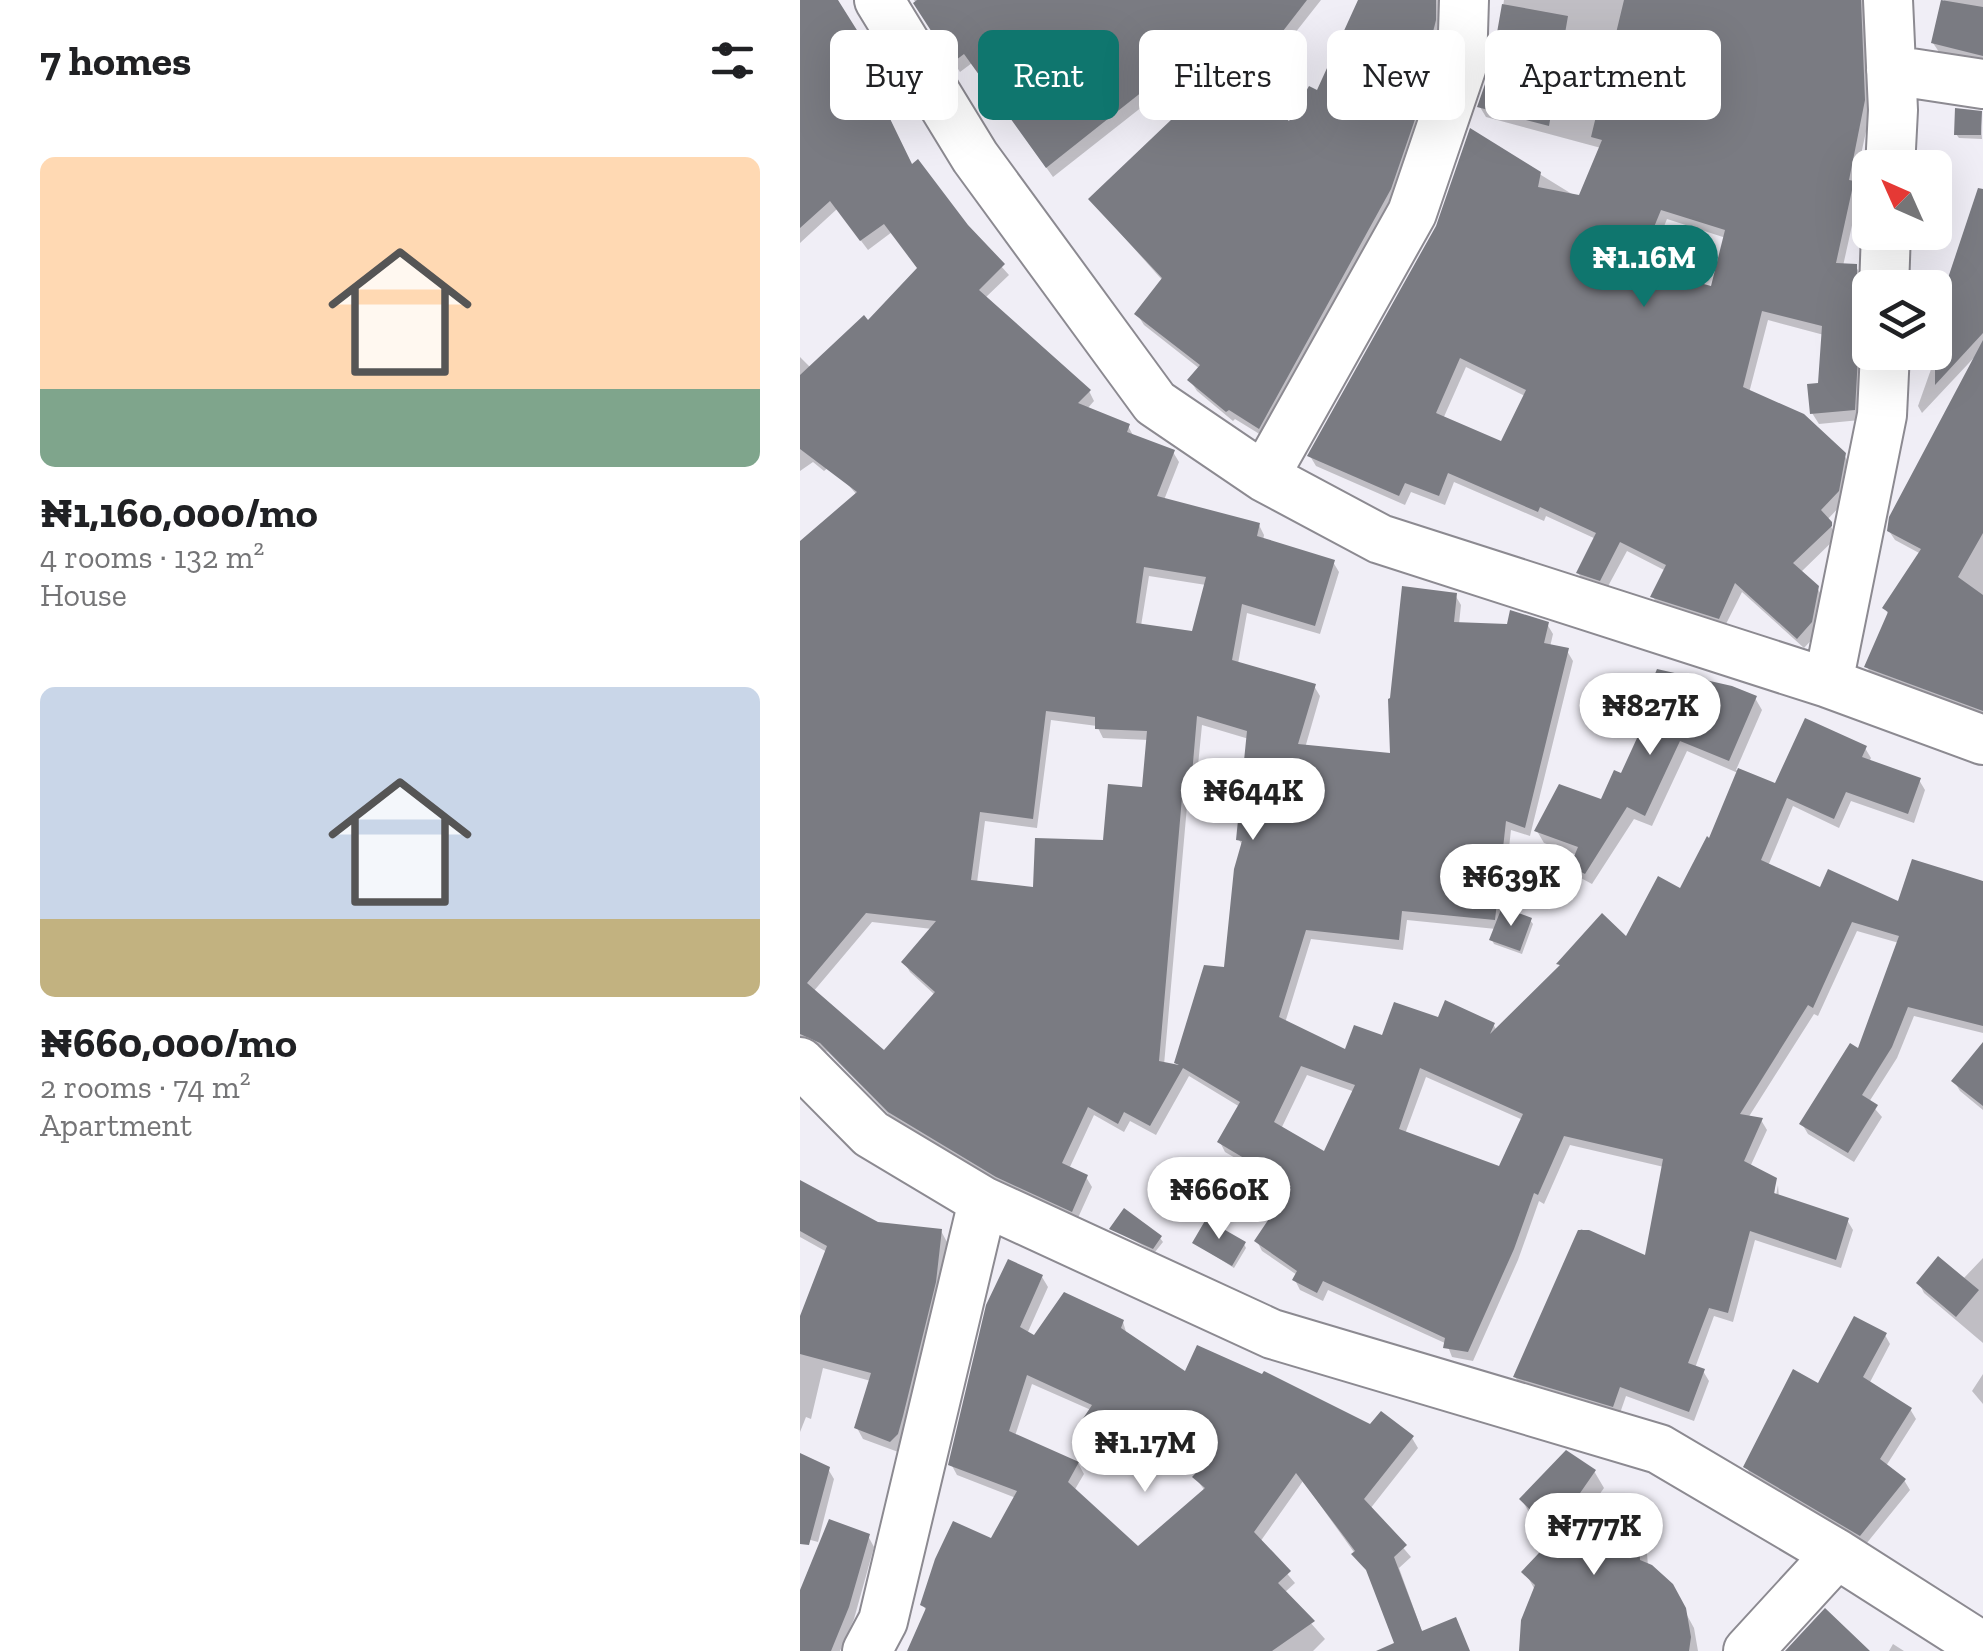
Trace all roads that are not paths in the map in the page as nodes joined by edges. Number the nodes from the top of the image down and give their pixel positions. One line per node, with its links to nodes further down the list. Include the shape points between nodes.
1 (879, 0): 8 (street, via 975,157 1155,403)
2 (1464, 0): 8 (street, via 1462,66 1412,213)
3 (1888, 0): 4 (street)
4 (1892, 70): 5 (street); 6 (street)
5 (1983, 84)
6 (1890, 150)
7 (1883, 370): 9 (street, via 1882,415)
8 (1264, 477): 9 (street, via 1380,539)
9 (1828, 683): 10 (street)
10 (1983, 740)
11 (800, 1062): 12 (street, via 871,1134)
12 (983, 1201): 13 (street, via 1272,1334 1660,1449); 15 (street, via 883,1621)
13 (1837, 1554): 14 (street); 16 (street)
14 (1983, 1647)
15 (867, 1651)
16 (1748, 1651)

